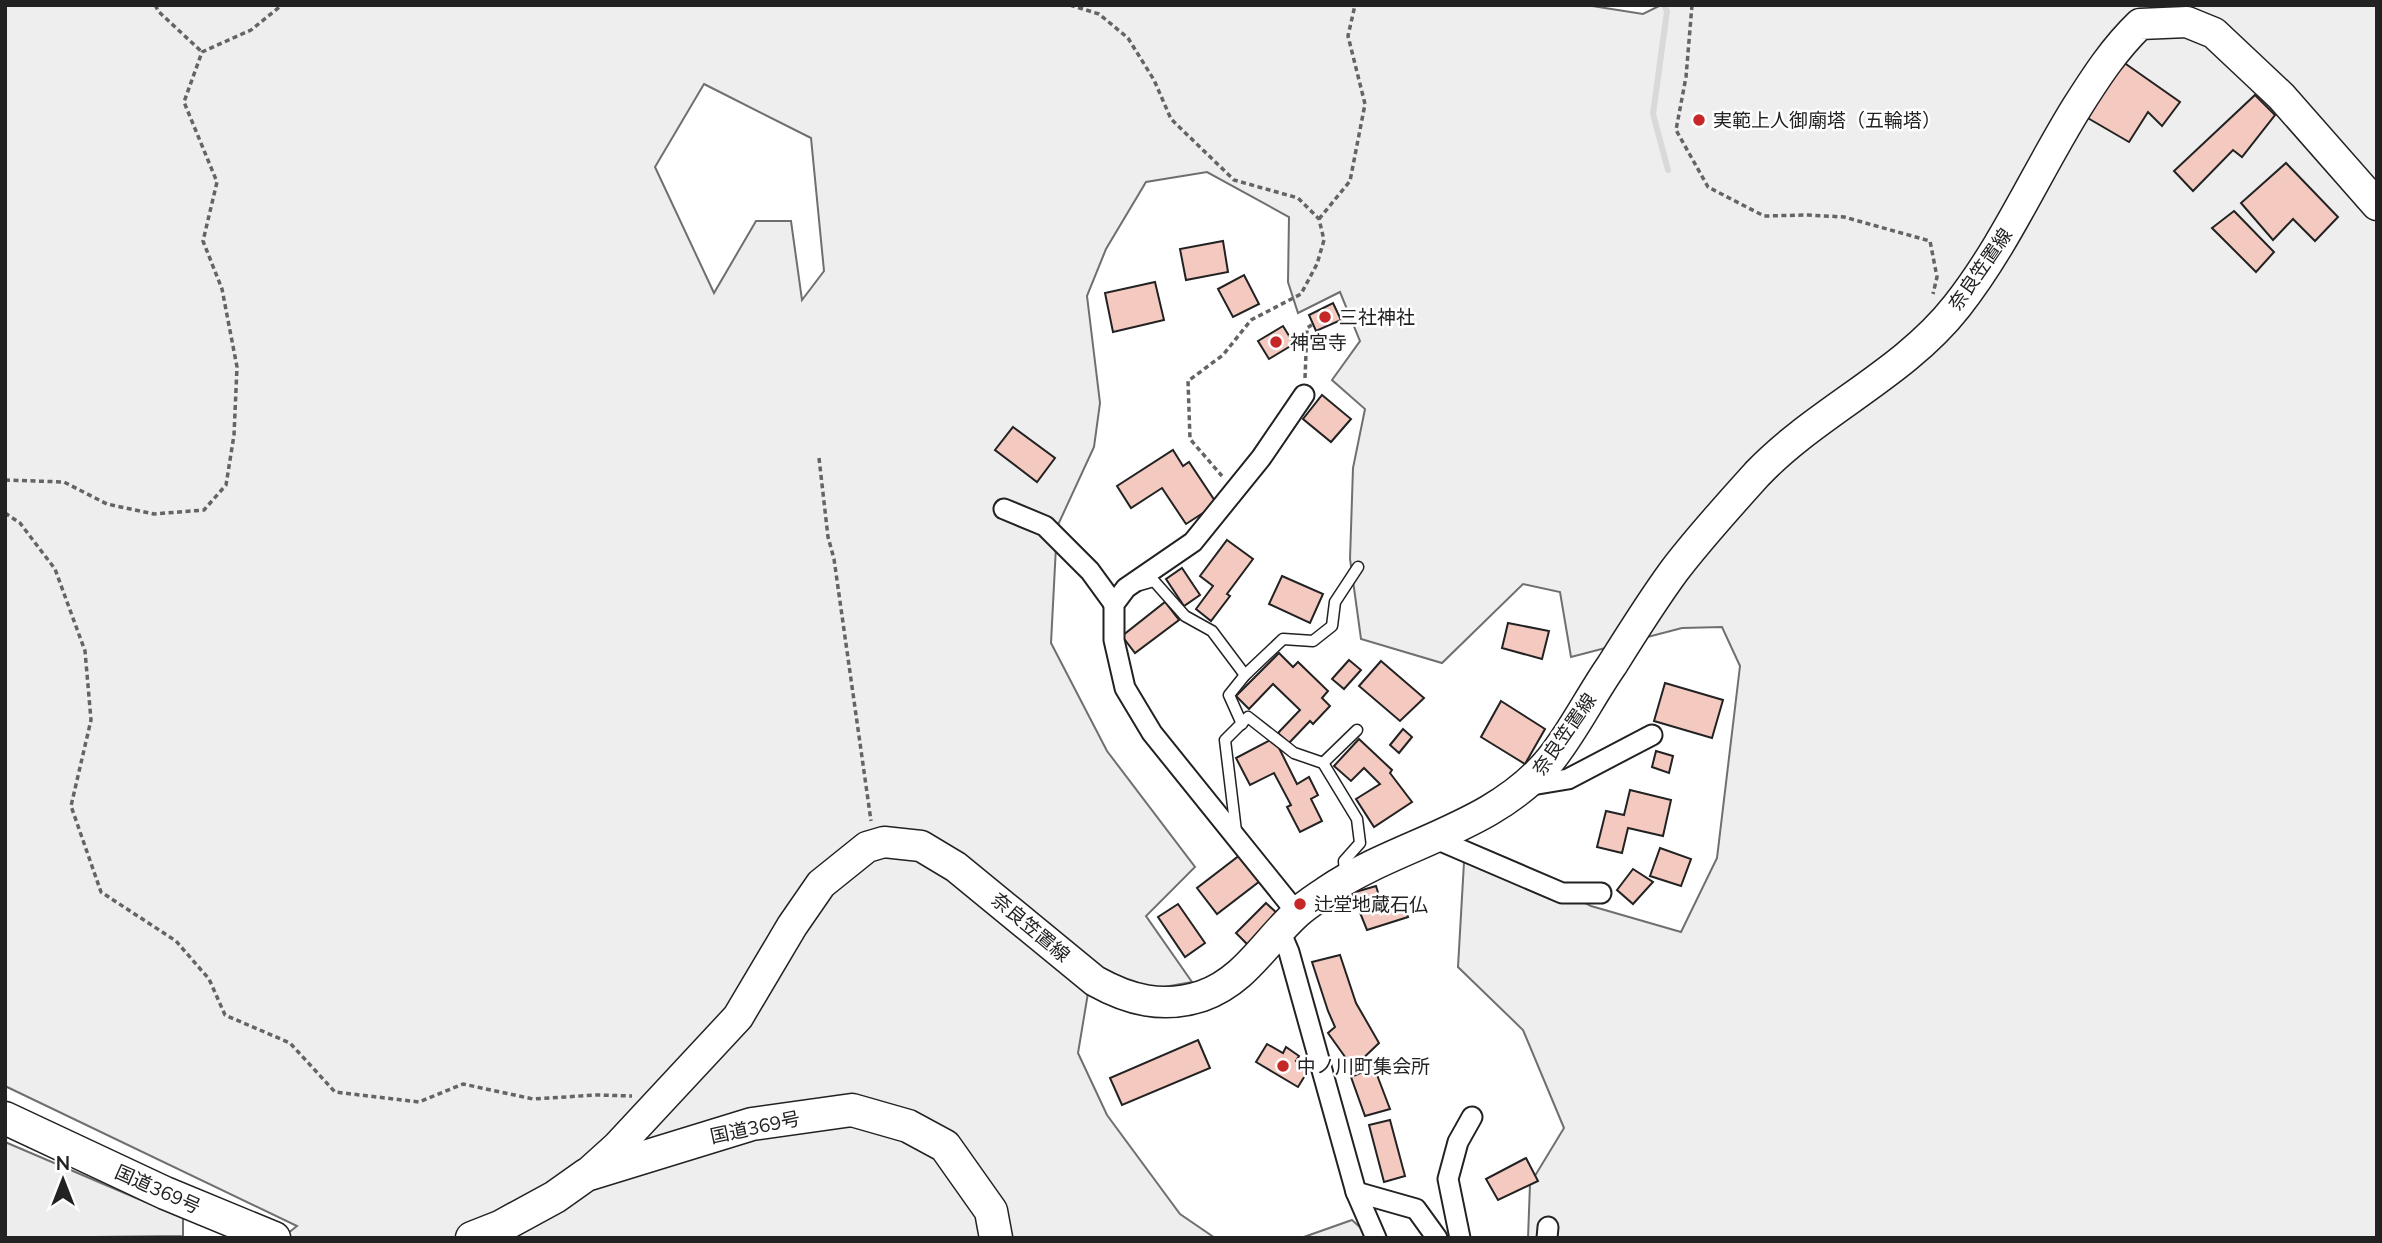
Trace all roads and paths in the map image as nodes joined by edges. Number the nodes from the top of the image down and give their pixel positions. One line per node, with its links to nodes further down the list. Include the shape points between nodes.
1 (155, 5): 6 (path)
2 (282, 5): 6 (path, via 251,30)
3 (1070, 5): 8 (path, via 1099,14 1128,38 1171,119 1234,180 1298,198)
4 (1355, 5): 8 (path, via 1348,36 1366,104 1350,181)
5 (1692, 5): 9 (path, via 1676,130 1708,187 1764,216 1844,217 1930,241 1937,277)
6 (202, 52): 13 (path, via 184,103 217,182 203,241 222,289 237,367 226,485 204,510 154,514 107,504 64,482)
7 (2377, 205): 24 (main road, 奈良笠置線, via 2281,96 2214,33 2187,22 2140,24 2101,69 2019,211 1956,308 1919,345 1812,424 1759,472 1675,570 1552,758)
8 (1319, 219): 14 (path, via 1324,240 1301,294 1251,320 1223,355 1188,381 1190,439)
9 (1930, 304)
10 (1312, 324): 11 (path, via 1307,328)
11 (1304, 395): 14 (street)
12 (819, 458): 27 (path, via 871,821)
13 (5, 481)
14 (1235, 491): 18 (street, via 1193,542)
15 (1004, 509): 18 (street, via 1045,526)
16 (5, 513): 31 (path, via 20,523 55,569 85,651 91,720 71,806 101,892 176,941 209,979 226,1014 290,1043 335,1092 419,1102 463,1084 533,1099)
17 (1358, 567): 19 (lane, via 1335,602 1332,626 1313,641 1283,639)
18 (1120, 596): 19 (lane, via 1154,581 1185,616 1212,631); 25 (street, via 1114,640 1125,688 1152,733)
19 (1245, 675): 20 (lane, via 1229,695)
20 (1242, 724): 23 (lane, via 1248,717 1294,753); 25 (lane, via 1225,740)
21 (1357, 730): 23 (lane)
22 (1652, 735): 24 (street, via 1568,779)
23 (1323, 763): 28 (lane, via 1357,819 1360,843 1344,861)
24 (1526, 786): 26 (main road, 奈良笠置線)
25 (1237, 838): 30 (street)
26 (1436, 839): 28 (main road, 奈良笠置線); 29 (street, via 1562,893)
27 (867, 847): 30 (main road, 奈良笠置線, via 884,842 921,846 967,875 1095,981 1145,1002 1198,997 1221,988 1244,971); 31 (main road, via 821,884 738,1017)
28 (1346, 879): 30 (main road, 奈良笠置線)
29 (1601, 893)
30 (1289, 922): 35 (street, via 1289,952)
31 (662, 1097): 34 (main road)
32 (1472, 1117): 41 (street, via 1458,1142 1448,1179)
33 (5, 1118): 36 (highway, 国道369号, via 104,1170)
34 (586, 1175): 37 (highway, 国道369号, via 555,1197); 38 (highway, 国道369号, via 752,1124 852,1111 908,1126 945,1146 991,1211)
35 (1356, 1192): 39 (street); 40 (street, via 1416,1209)
36 (274, 1238)
37 (472, 1238)
38 (996, 1238)
39 (1376, 1238)
40 (1437, 1238)
41 (1460, 1238)

